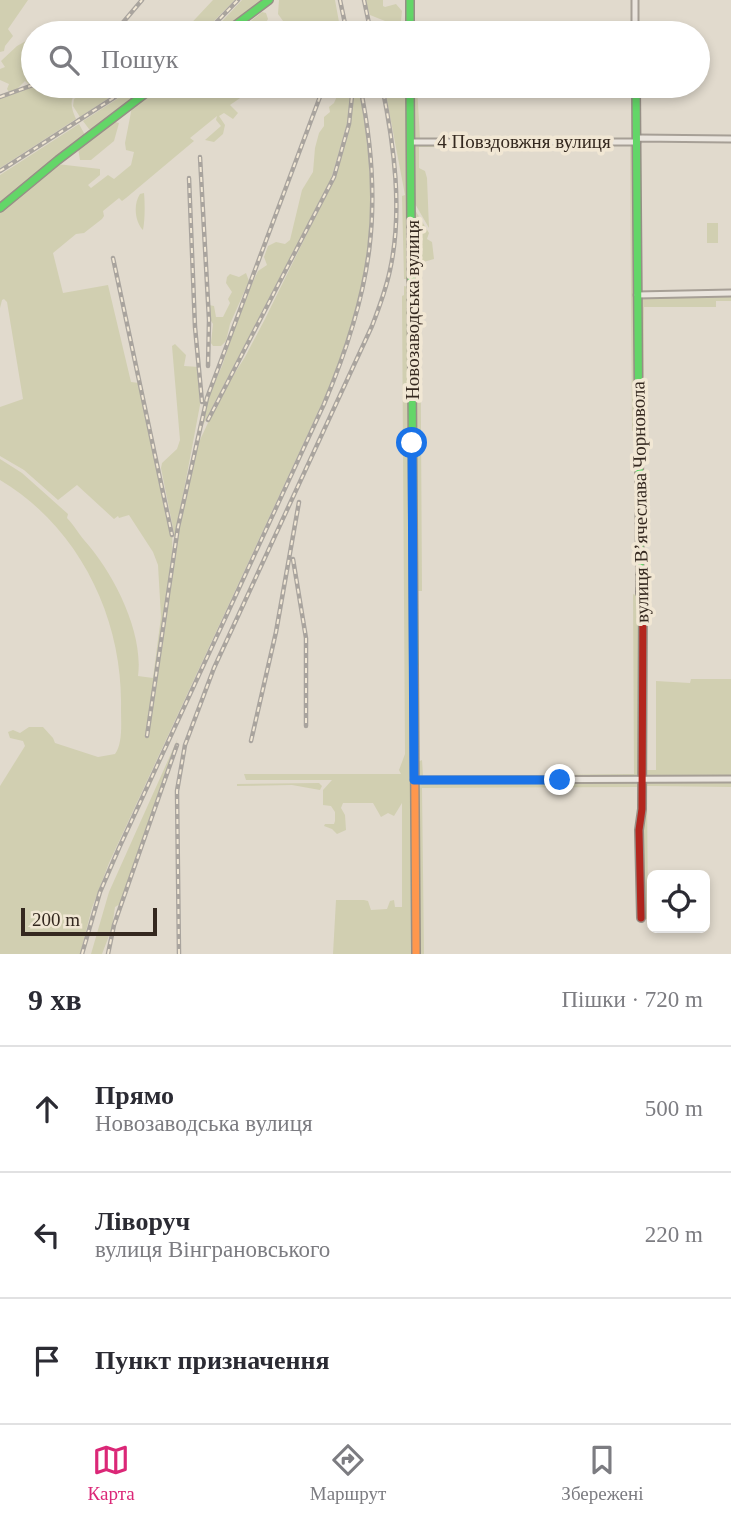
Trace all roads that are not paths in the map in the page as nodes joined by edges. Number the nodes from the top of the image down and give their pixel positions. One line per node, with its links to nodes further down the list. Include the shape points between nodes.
1 (269, 0): 4 (street)
2 (410, 0): 5 (street)
3 (635, 0): 6 (street)
4 (241, 21)
5 (410, 21)
6 (635, 21)
7 (139, 98): 13 (street)
8 (410, 98): 12 (street, Новозаводська вулиця)
9 (636, 98): 11 (street, вулиця Вʼячеслава Чорновола)
10 (731, 139): 11 (street, 4 Повздовжня вулиця)
11 (637, 140): 12 (street, 4 Повздовжня вулиця); 15 (street, вулиця Вʼячеслава Чорновола)
12 (411, 142): 18 (street, Новозаводська вулиця)
13 (0, 208)
14 (731, 293): 15 (street)
15 (637, 295): 16 (street, вулиця Вʼячеслава Чорновола)
16 (641, 779): 17 (street); 18 (street); 19 (street, вулиця Вʼячеслава Чорновола)
17 (731, 779)
18 (414, 780): 20 (street, Новозаводська вулиця)
19 (641, 918)
20 (416, 954)

